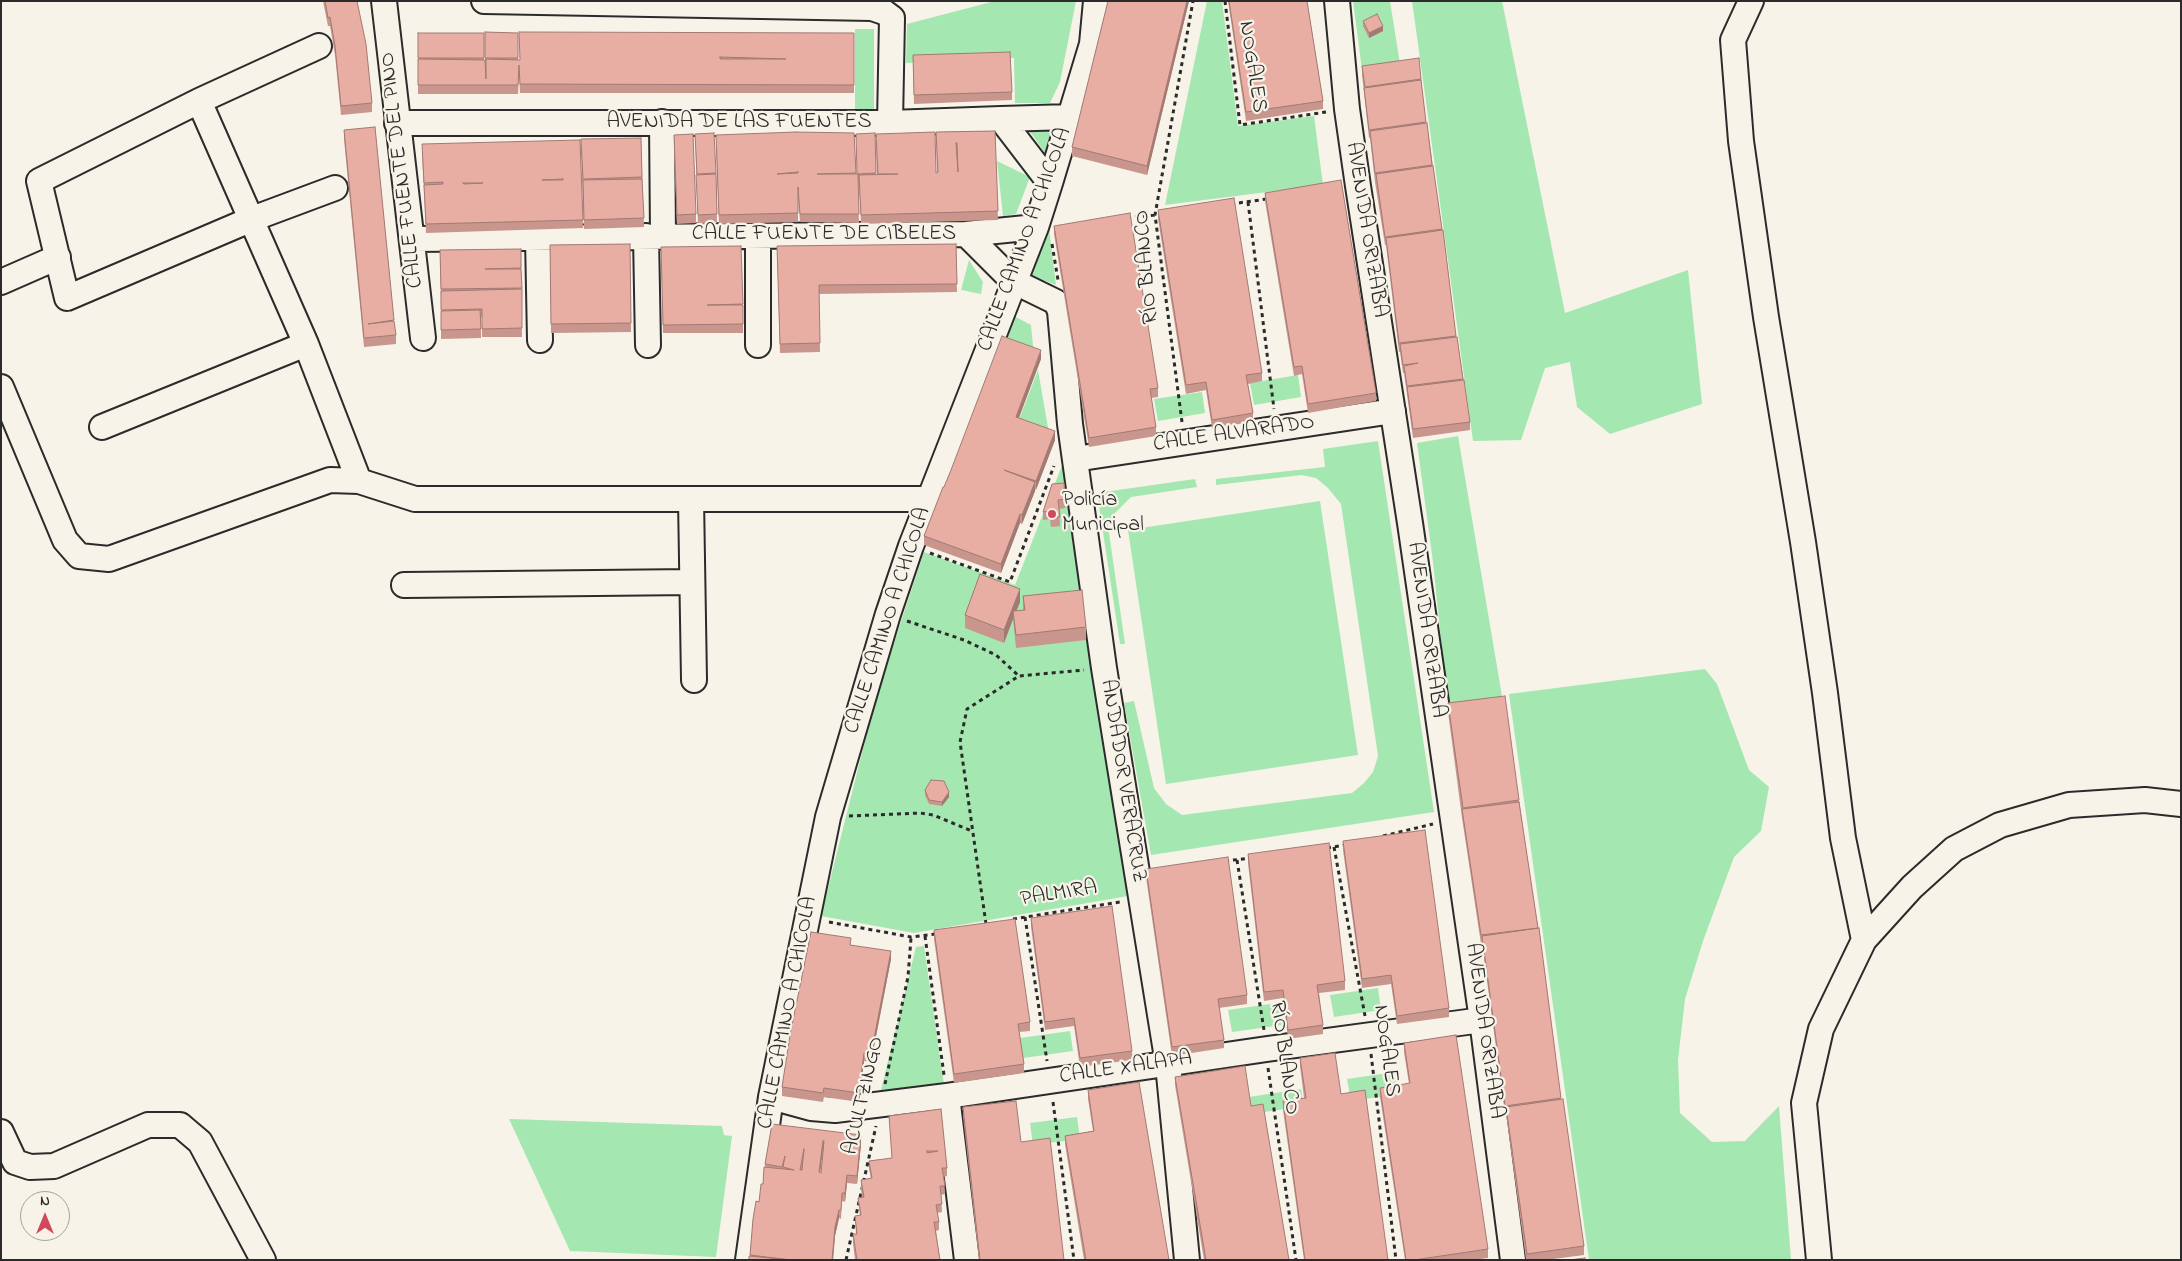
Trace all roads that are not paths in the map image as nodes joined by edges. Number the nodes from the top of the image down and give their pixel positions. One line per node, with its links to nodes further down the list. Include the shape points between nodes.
1 (484, 1): 12 (street, via 872,8 892,18)
2 (1096, 1): 8 (street, CALLE CAMINO A CHICOLA, via 1092,44)
3 (1337, 1): 31 (street, AVENIDA ORIZABA, via 1348,109)
4 (1751, 1): 41 (street, via 1733,40 1741,142 1812,608 1843,838)
5 (390, 2): 11 (street, CALLE FUENTE DEL PINO)
6 (319, 46): 7 (street)
7 (199, 101): 15 (street); 22 (street, via 39,181)
8 (1070, 117): 9 (street, AVENIDA DE LAS FUENTES); 13 (street, CALLE CAMINO A CHICOLA)
9 (1001, 119): 12 (street, AVENIDA DE LAS FUENTES); 13 (street)
10 (662, 122): 11 (street, AVENIDA DE LAS FUENTES); 12 (street, AVENIDA DE LAS FUENTES); 19 (street)
11 (397, 123): 21 (street, CALLE FUENTE DEL PINO)
12 (890, 123)
13 (1050, 184): 16 (street, CALLE CAMINO A CHICOLA)
14 (335, 188): 15 (street)
15 (252, 219): 22 (street, via 66,298); 27 (street)
16 (1037, 223): 17 (street); 23 (street, CALLE CAMINO A CHICOLA)
17 (966, 234): 18 (street, CALLE FUENTE DE CIBELES); 23 (street, CALLE FUENTE DE CIBELES)
18 (758, 235): 19 (street, CALLE FUENTE DE CIBELES); 29 (street)
19 (654, 236): 20 (street); 28 (street)
20 (538, 238): 21 (street); 26 (street)
21 (413, 240): 25 (street, CALLE FUENTE DEL PINO)
22 (58, 257): 24 (street)
23 (1014, 281): 33 (street, ANDADOR VERACRUZ, via 1056,302 1060,311); 36 (street, CALLE CAMINO A CHICOLA)
24 (1, 282)
25 (423, 338)
26 (540, 340)
27 (306, 344): 32 (street); 34 (street)
28 (648, 345)
29 (758, 345)
30 (1, 387): 34 (street, via 65,540 79,556 109,559 330,480)
31 (1393, 411): 33 (street, CALLE ALVARADO); 42 (street, AVENIDA ORIZABA)
32 (102, 426)
33 (1066, 459): 43 (street, ANDADOR VERACRUZ, via 1104,668)
34 (359, 481): 35 (street, via 415,499)
35 (691, 499): 36 (street); 37 (street)
36 (928, 499): 45 (street, CALLE CAMINO A CHICOLA, via 888,614 828,817)
37 (692, 582): 38 (street); 39 (street)
38 (404, 585)
39 (694, 680)
40 (2181, 804): 41 (street, via 2146,800 2069,805 2000,825 1954,849 1912,886)
41 (1864, 940): 52 (street, via 1821,1029 1804,1103)
42 (1482, 1020): 43 (street, CALLE XALAPA); 51 (street, AVENIDA ORIZABA)
43 (1168, 1064): 44 (street, CALLE XALAPA); 50 (street, ANDADOR VERACRUZ)
44 (948, 1096): 45 (street, CALLE XALAPA, via 835,1110); 49 (street)
45 (771, 1098): 48 (street, CALLE CAMINO A CHICOLA)
46 (1, 1132): 47 (street, via 15,1162 30,1168 54,1166 148,1126 180,1124 200,1142)
47 (263, 1260)
48 (748, 1260)
49 (967, 1260)
50 (1187, 1260)
51 (1514, 1260)
52 (1820, 1260)

